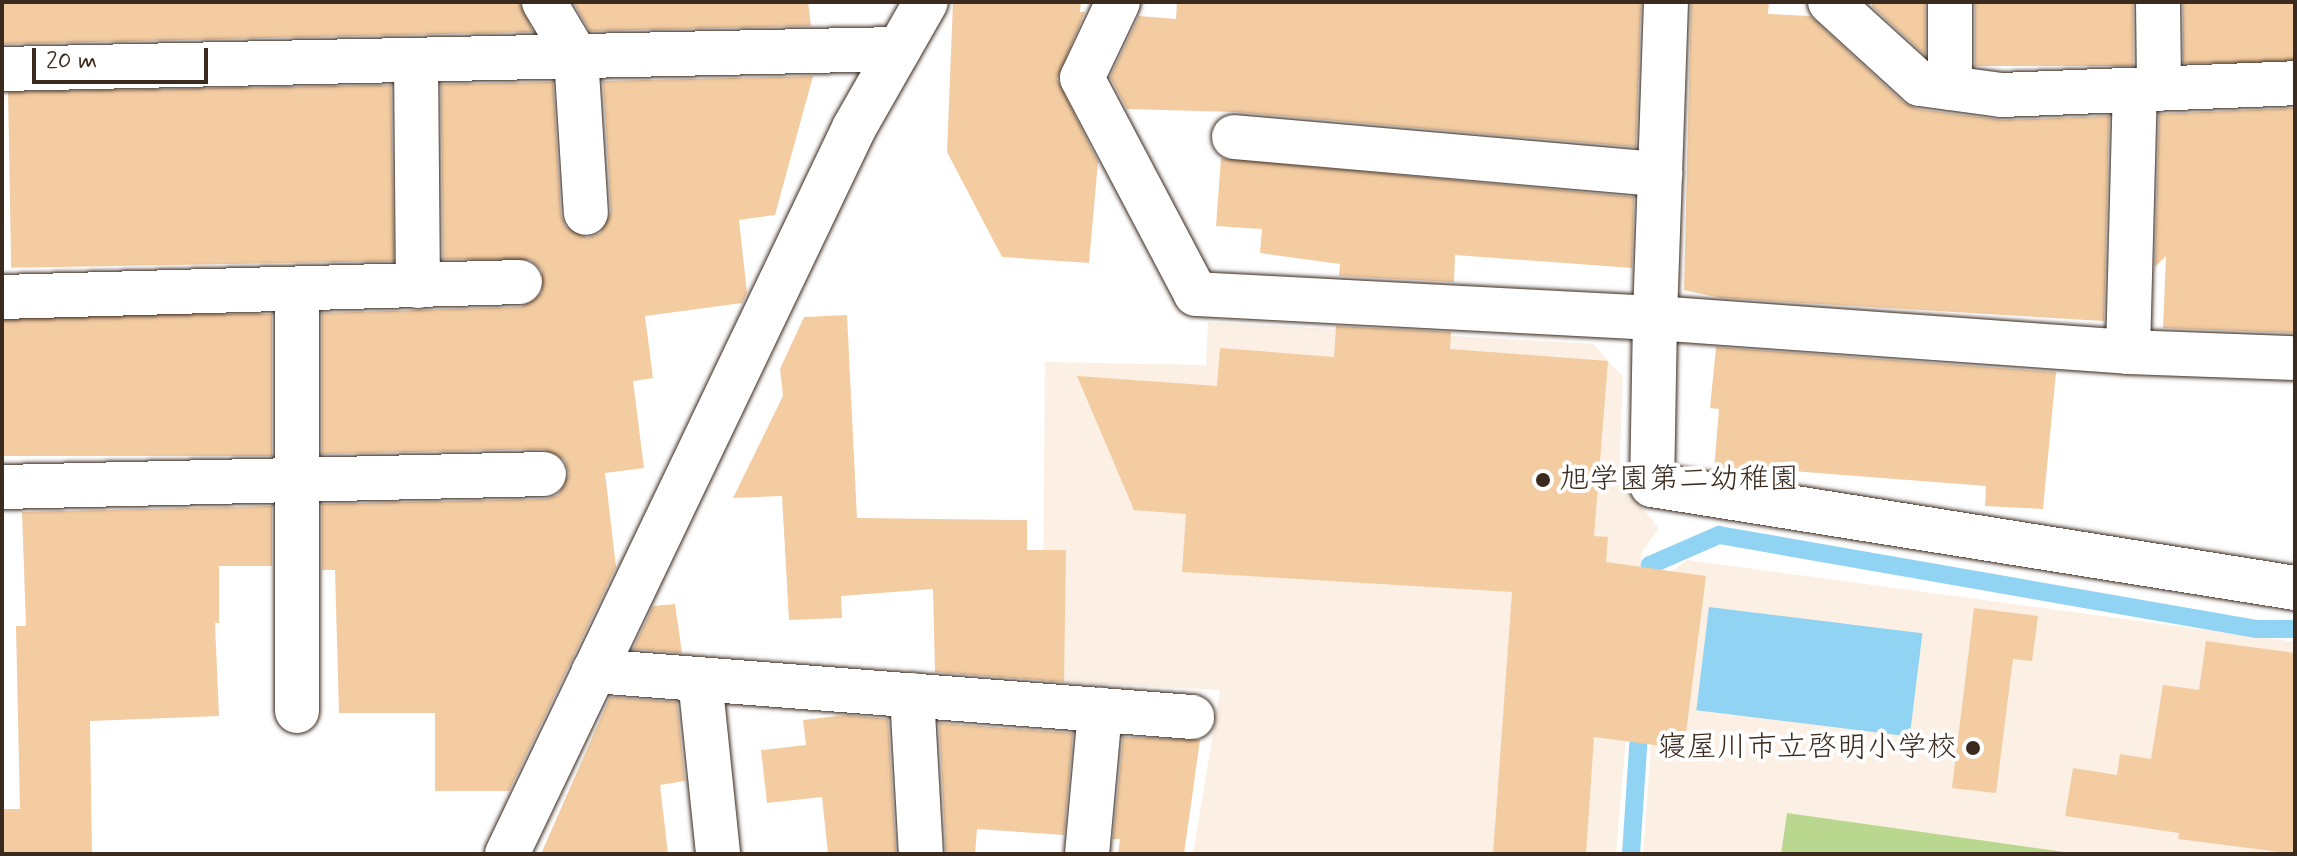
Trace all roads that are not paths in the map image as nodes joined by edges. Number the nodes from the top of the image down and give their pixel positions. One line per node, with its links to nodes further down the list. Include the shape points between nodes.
1 (544, 2): 9 (street)
2 (926, 2): 8 (street)
3 (1118, 2): 22 (street, via 1082,78 1196,294)
4 (1666, 2): 16 (street)
5 (1830, 2): 13 (street, via 1920,84)
6 (1950, 2): 13 (street)
7 (2158, 2): 14 (street)
8 (899, 49): 9 (street); 29 (street, via 847,143)
9 (576, 56): 10 (street); 17 (street)
10 (416, 60): 11 (street); 19 (street)
11 (2, 69)
12 (2295, 83): 14 (street)
13 (1950, 88): 14 (street, via 2001,95)
14 (2147, 89): 23 (street)
15 (1234, 137): 16 (street)
16 (1660, 174): 22 (street)
17 (586, 213)
18 (520, 282): 19 (street)
19 (418, 286): 20 (street)
20 (297, 290): 21 (street); 26 (street)
21 (2, 297)
22 (1655, 318): 23 (street); 28 (street, via 1652,485)
23 (2128, 352): 24 (street)
24 (2295, 358)
25 (544, 474): 26 (street)
26 (299, 480): 27 (street); 33 (street)
27 (2, 487)
28 (2295, 588)
29 (594, 671): 30 (street); 35 (street)
30 (700, 679): 31 (street); 36 (street)
31 (912, 695): 32 (street); 37 (street)
32 (1100, 710): 34 (street); 38 (street)
33 (297, 711)
34 (1192, 717)
35 (507, 854)
36 (718, 854)
37 (921, 854)
38 (1087, 854)

